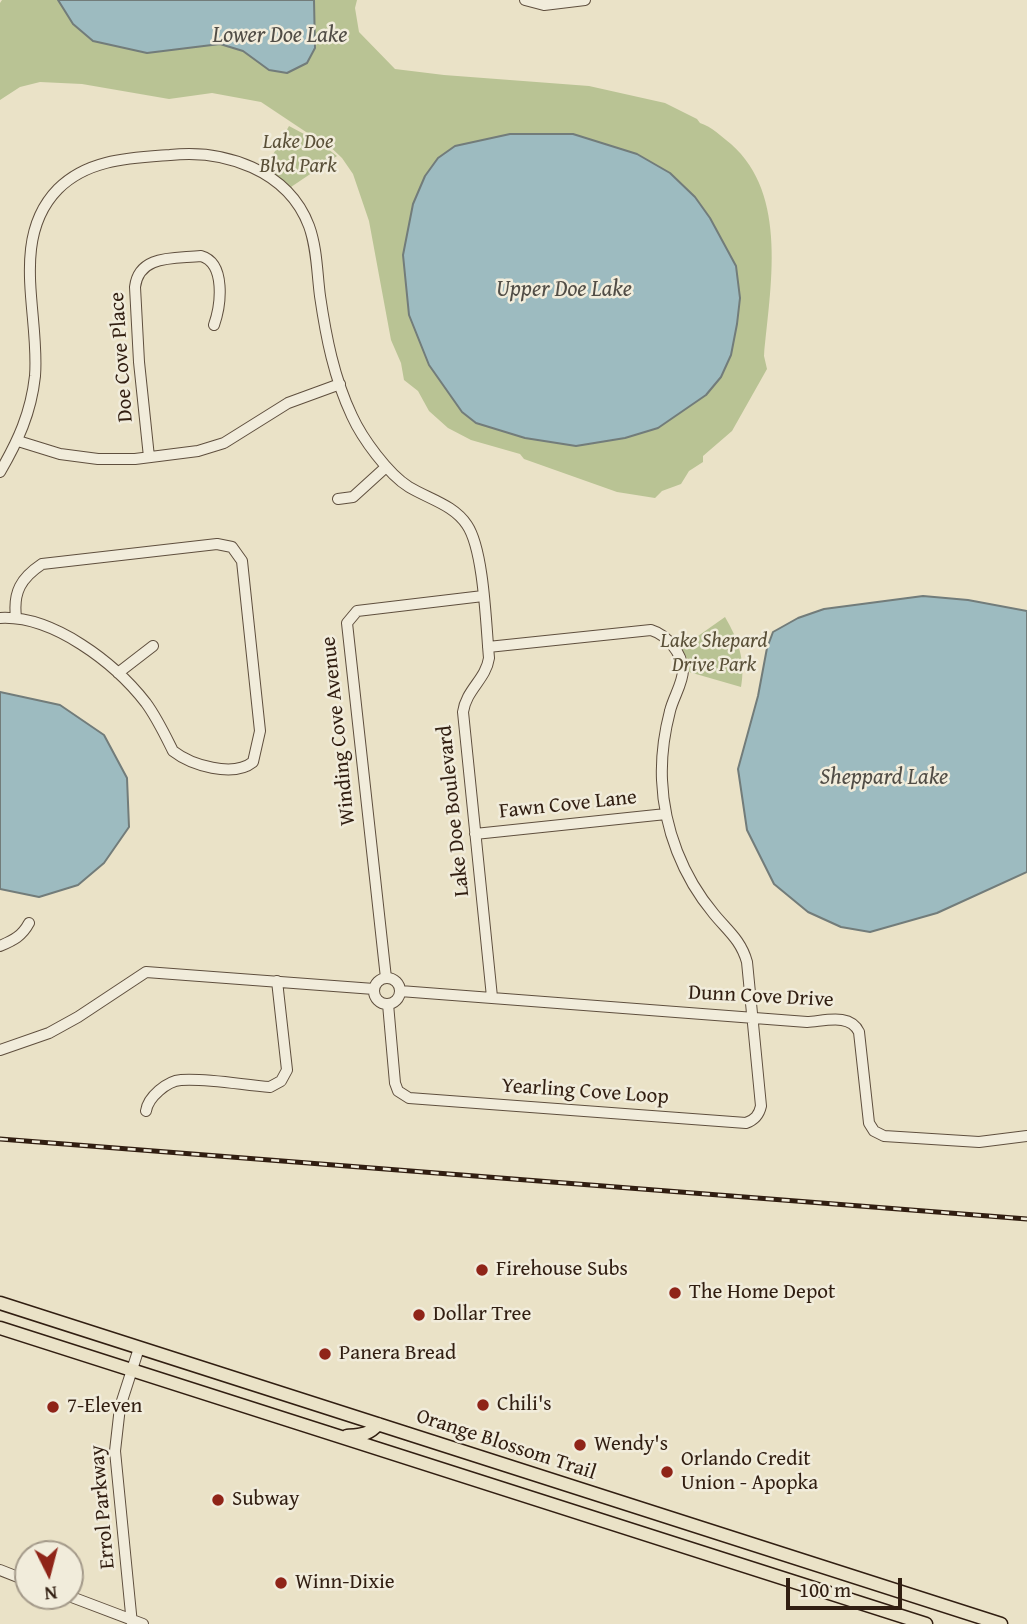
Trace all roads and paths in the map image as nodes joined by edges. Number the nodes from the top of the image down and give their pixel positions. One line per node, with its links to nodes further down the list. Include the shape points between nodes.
1 (525, 0): 2 (street, via 544,5)
2 (585, 0)
3 (214, 325): 6 (street, Doe Cove Place, via 220,304 216,267 207,258 153,261 138,275 139,362)
4 (340, 384): 5 (street, Lake Doe Boulevard, via 326,339 312,238 291,196 231,158 197,153 119,160 97,165 67,181 44,206 36,224 30,249 36,353 26,421); 6 (street, via 288,402 211,448); 7 (street, Lake Doe Boulevard, via 351,415)
5 (18, 441): 6 (street, via 80,457); 8 (street, Lake Doe Boulevard)
6 (149, 457)
7 (386, 467): 9 (street, via 353,497); 10 (street, Lake Doe Boulevard, via 467,525 477,548)
8 (0, 472)
9 (338, 499)
10 (483, 596): 14 (street, Lake Doe Boulevard); 20 (street, Winding Cove Avenue, via 357,611 347,623)
11 (16, 617): 12 (street); 15 (street, via 71,639); 15 (street, via 20,585 42,564 217,544 232,547 242,561 260,731 250,764 220,768 179,756 148,706)
12 (0, 618)
13 (153, 646): 15 (street)
14 (488, 647): 16 (street, via 651,630 664,636 683,667 662,757); 17 (street, Lake Doe Boulevard, via 488,665 467,696 463,712)
15 (118, 673)
16 (666, 814): 17 (street, Fawn Cove Lane); 26 (street, via 697,892 740,942)
17 (475, 834): 24 (street, Lake Doe Boulevard)
18 (29, 923): 19 (street, via 24,933)
19 (0, 946)
20 (386, 978): 22 (street); 23 (street, via 394,980)
21 (277, 981): 22 (street); 27 (street, via 146,972 78,1017); 28 (street, via 287,1070 281,1081 270,1087 177,1081 155,1094)
22 (373, 989): 25 (street, via 377,1000)
23 (400, 991): 24 (street, Dunn Cove Drive); 25 (street)
24 (492, 997): 26 (street, Dunn Cove Drive)
25 (388, 1004): 26 (street, Yearling Cove Loop, via 395,1083 409,1098 746,1123 759,1114 761,1106)
26 (752, 1018): 29 (street, Dunn Cove Drive, via 846,1020 854,1024 859,1032 869,1123 879,1134 979,1142)
27 (0, 1050)
28 (146, 1111)
29 (1027, 1136)
30 (0, 1303): 32 (main road, Orange Blossom Trail)
31 (0, 1328): 33 (main road, Orange Blossom Trail)
32 (139, 1348): 33 (street, Errol Parkway); 34 (main road, Orange Blossom Trail)
33 (132, 1370): 36 (main road, Orange Blossom Trail); 39 (street, Errol Parkway, via 120,1408 116,1451)
34 (378, 1424): 35 (main road, Orange Blossom Trail); 36 (main road, via 364,1435)
35 (415, 1436): 37 (main road, via 394,1436); 42 (main road, Orange Blossom Trail)
36 (340, 1437): 37 (main road, Orange Blossom Trail)
37 (378, 1449): 41 (main road, Orange Blossom Trail)
38 (84, 1602): 39 (street)
39 (132, 1622): 40 (street)
40 (142, 1624)
41 (926, 1624)
42 (1000, 1624)

